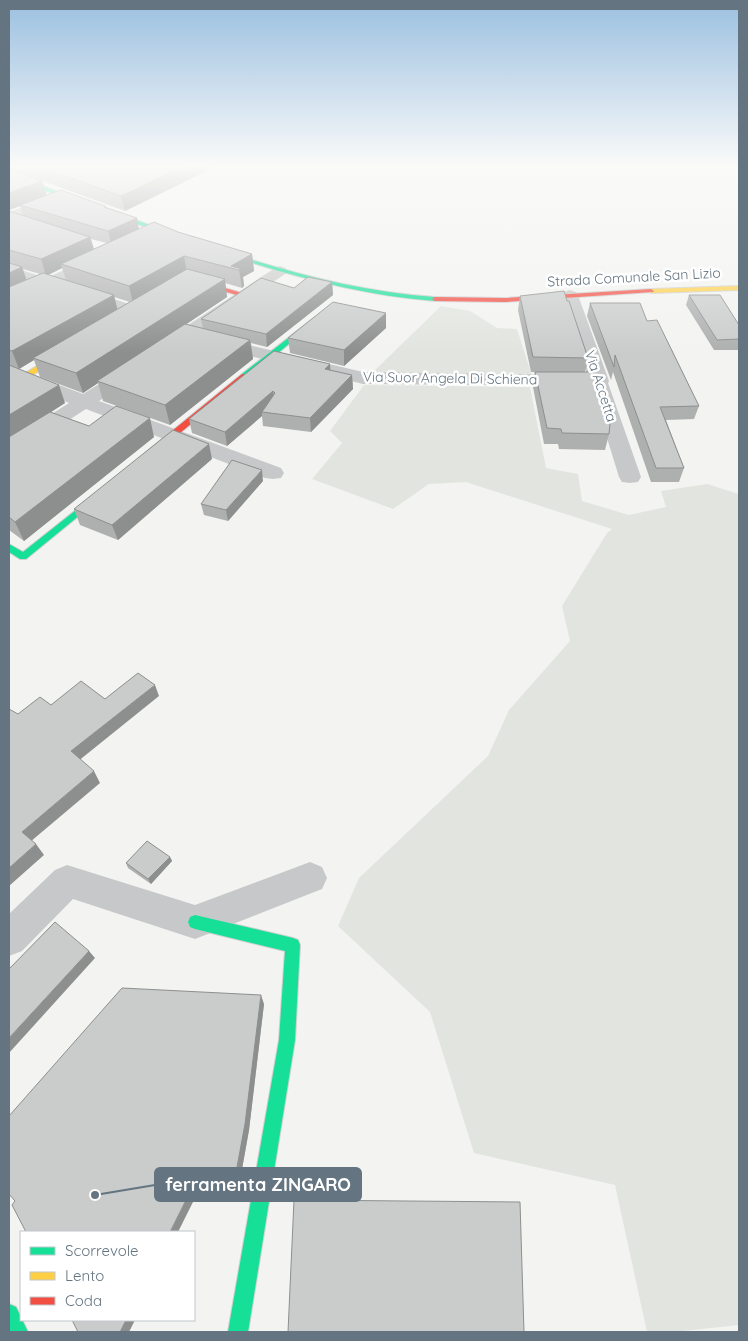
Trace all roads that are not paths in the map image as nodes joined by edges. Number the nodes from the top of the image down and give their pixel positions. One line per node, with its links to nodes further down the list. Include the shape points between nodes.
1 (152, 228): 2 (street, Strada Comunale San Lizio)
2 (159, 230): 3 (street); 6 (street, Strada Comunale San Lizio)
3 (143, 238)
4 (94, 246): 7 (street, via 112,252)
5 (9, 271): 7 (street)
6 (280, 271): 10 (street, Strada Comunale San Lizio); 11 (street)
7 (46, 283): 13 (street); 15 (street)
8 (181, 284): 11 (street, via 188,280)
9 (739, 288): 12 (street, Strada Comunale San Lizio)
10 (354, 289): 12 (street, Strada Comunale San Lizio, via 386,295 460,300); 14 (street)
11 (244, 295): 18 (street)
12 (570, 295): 22 (street, Via Accetta)
13 (9, 301)
14 (339, 301)
15 (140, 309): 17 (street)
16 (324, 313): 20 (street)
17 (120, 321)
18 (185, 335): 20 (street, Via Suor Angela Di Schiena); 23 (street)
19 (80, 344): 21 (street)
20 (271, 356): 22 (street, Via Suor Angela Di Schiena, via 363,378); 24 (street)
21 (16, 375): 23 (street)
22 (600, 381): 28 (street, Via Accetta)
23 (85, 402): 24 (street); 25 (street)
24 (171, 436): 26 (street); 27 (street)
25 (9, 450)
26 (141, 461)
27 (273, 472)
28 (630, 477)
29 (111, 485): 30 (street, via 23,557)
30 (9, 547)
31 (310, 878): 32 (street)
32 (195, 922): 33 (street, via 67,882); 36 (street, via 293,945 288,1040)
33 (9, 938)
34 (9, 1314): 35 (street)
35 (18, 1332)
36 (238, 1332)

